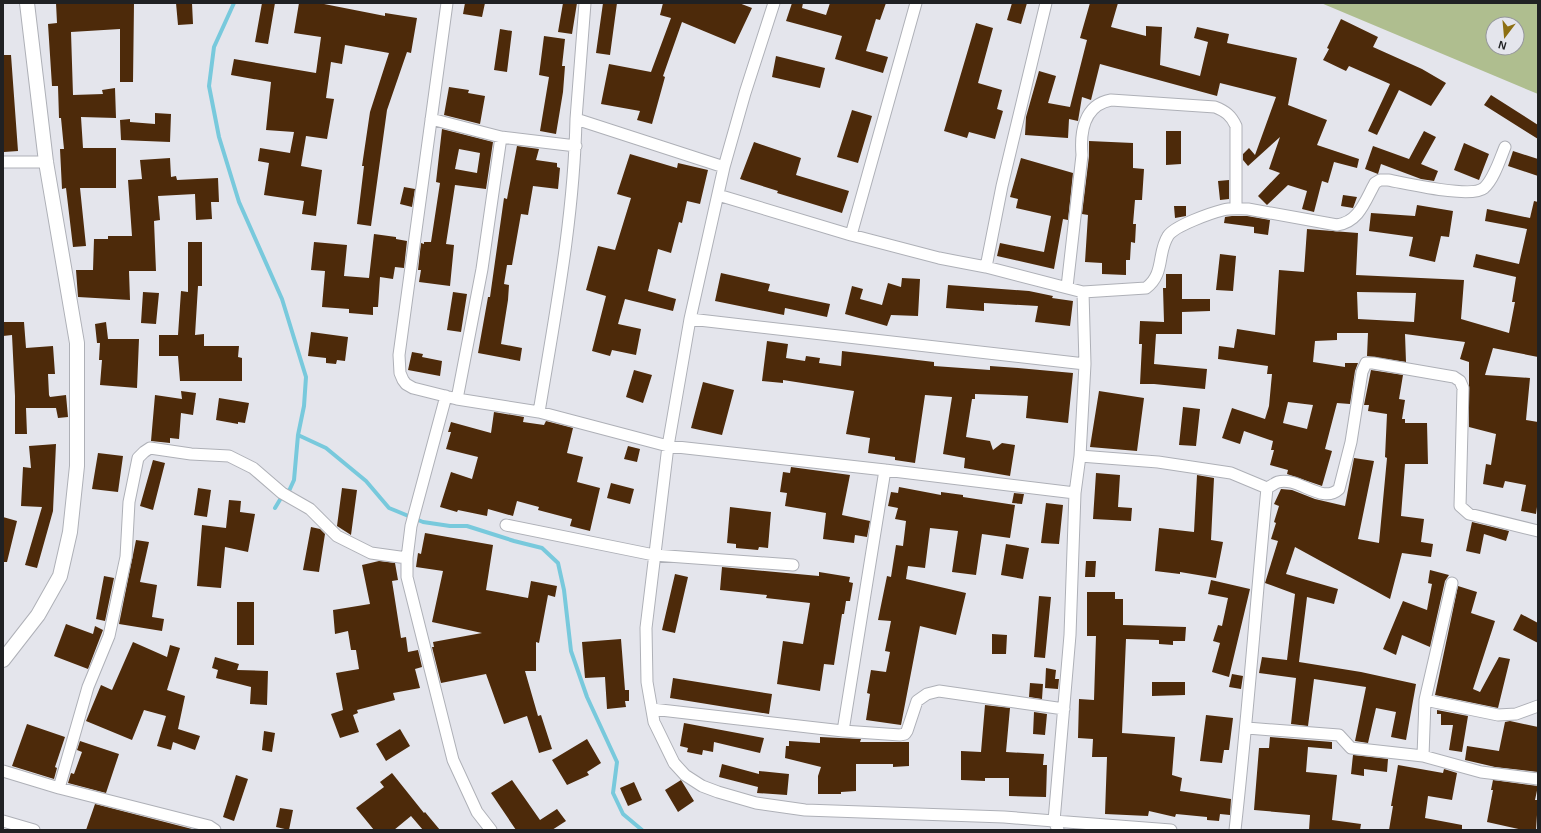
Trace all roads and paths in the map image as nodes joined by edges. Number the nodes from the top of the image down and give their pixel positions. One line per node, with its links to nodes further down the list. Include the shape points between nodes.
1 (27, 3): 13 (street)
2 (447, 3): 7 (street)
3 (585, 3): 8 (street)
4 (774, 3): 14 (street)
5 (916, 3): 17 (street)
6 (1046, 3): 18 (street, via 1002,186)
7 (431, 119): 9 (street); 23 (street, via 399,355 400,373 406,384)
8 (576, 119): 10 (street); 14 (street)
9 (501, 137): 10 (street); 24 (street, via 482,269)
10 (576, 146): 25 (street, via 566,253)
11 (1505, 147): 16 (street, via 1483,190 1456,192 1380,180 1375,183 1354,218 1347,224 1337,225)
12 (3, 162): 13 (street)
13 (46, 162): 37 (street, via 77,343 77,466 70,532 60,576 38,615)
14 (724, 167): 15 (street)
15 (718, 195): 17 (street); 21 (street)
16 (1236, 208): 19 (street, via 1236,126 1224,111 1215,107 1111,100 1104,102 1096,107 1082,125 1082,155); 20 (street, via 1223,210 1177,228 1169,235 1163,247 1154,282 1146,288)
17 (851, 235): 18 (street, via 939,258)
18 (986, 267): 19 (street)
19 (1067, 287): 20 (street)
20 (1083, 292): 22 (street)
21 (690, 319): 22 (street); 26 (street)
22 (1085, 364): 27 (street)
23 (446, 396): 24 (street); 34 (street, via 413,518)
24 (457, 399): 25 (street)
25 (539, 412): 26 (street)
26 (668, 446): 28 (street); 33 (street)
27 (1080, 456): 29 (street, via 1158,462 1231,473); 30 (street)
28 (885, 470): 30 (street); 43 (street)
29 (1267, 488): 32 (street, via 1279,482 1289,482 1330,494 1338,488 1351,442 1362,372 1366,363 1373,363 1454,377 1460,381 1463,388 1460,506 1469,514); 42 (street, via 1253,631)
30 (1075, 493): 41 (street, via 1070,635)
31 (506, 525): 33 (street)
32 (1538, 531)
33 (654, 555): 35 (street); 40 (street, via 646,628 646,682)
34 (407, 558): 47 (street, via 371,554 337,536 310,509 286,496 253,468 229,456 150,448 138,458 129,502 126,557 109,636 88,687); 52 (street, via 409,584 453,760 477,812)
35 (793, 565)
36 (1452, 583): 38 (street)
37 (3, 660)
38 (1425, 700): 39 (street, via 1498,715 1516,714); 44 (street)
39 (1538, 706)
40 (652, 709): 43 (street); 49 (street, via 654,722 674,763 686,775 702,786 756,803 805,810 1004,817)
41 (1064, 709): 43 (street, via 939,691 927,694 917,701 905,734); 49 (street)
42 (1247, 728): 44 (street, via 1339,734 1351,748); 54 (street)
43 (842, 731)
44 (1423, 756): 46 (street, via 1481,772)
45 (3, 771): 47 (street)
46 (1538, 779)
47 (59, 788): 51 (street, via 210,826)
48 (3, 821): 50 (street)
49 (1056, 825): 53 (street)
50 (34, 830)
51 (215, 830)
52 (491, 830)
53 (1171, 830)
54 (1235, 830)

